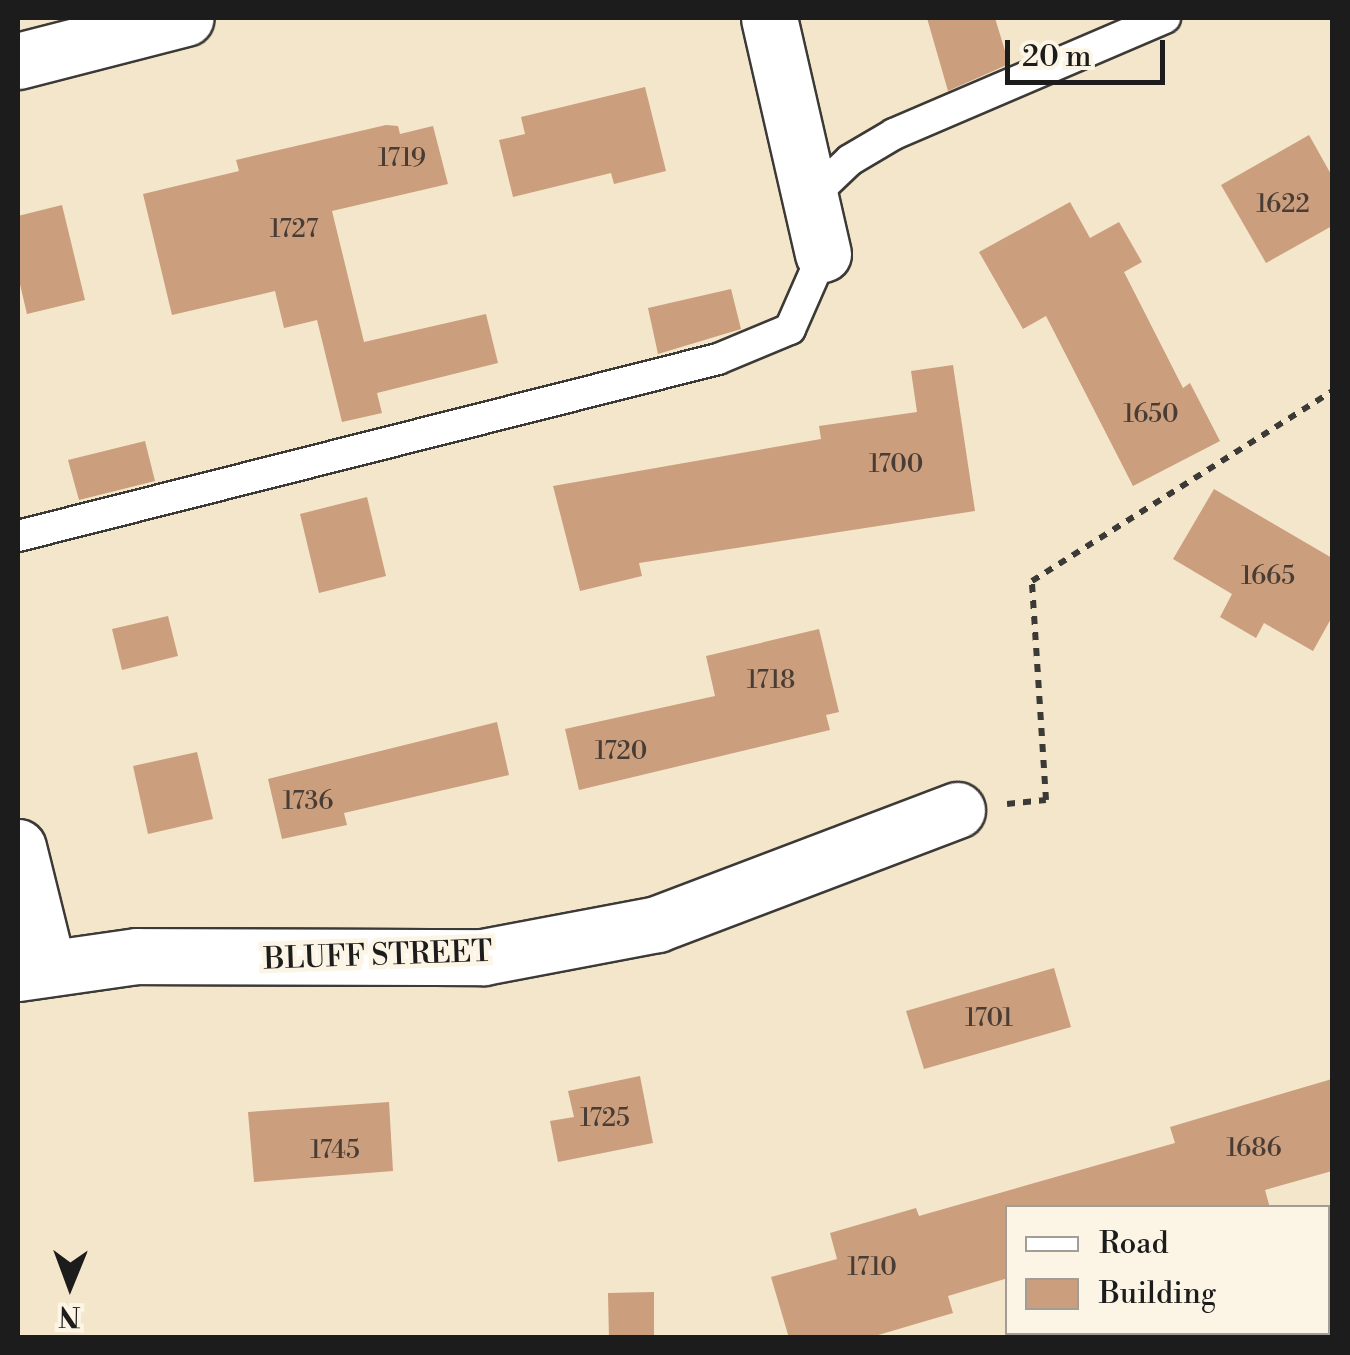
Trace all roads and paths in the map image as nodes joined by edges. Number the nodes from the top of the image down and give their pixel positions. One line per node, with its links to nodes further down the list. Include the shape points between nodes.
1 (186, 18): 4 (street)
2 (769, 18): 5 (street)
3 (1165, 18): 5 (lane, via 894,134 850,160)
4 (18, 61)
5 (810, 198): 6 (street)
6 (823, 254): 8 (lane, via 790,330 718,359)
7 (1332, 391): 9 (path, via 1032,581 1046,800)
8 (18, 536)
9 (957, 810): 11 (street, BLUFF STREET, via 657,924 483,957 137,956)
10 (18, 846): 11 (street)
11 (33, 971)

